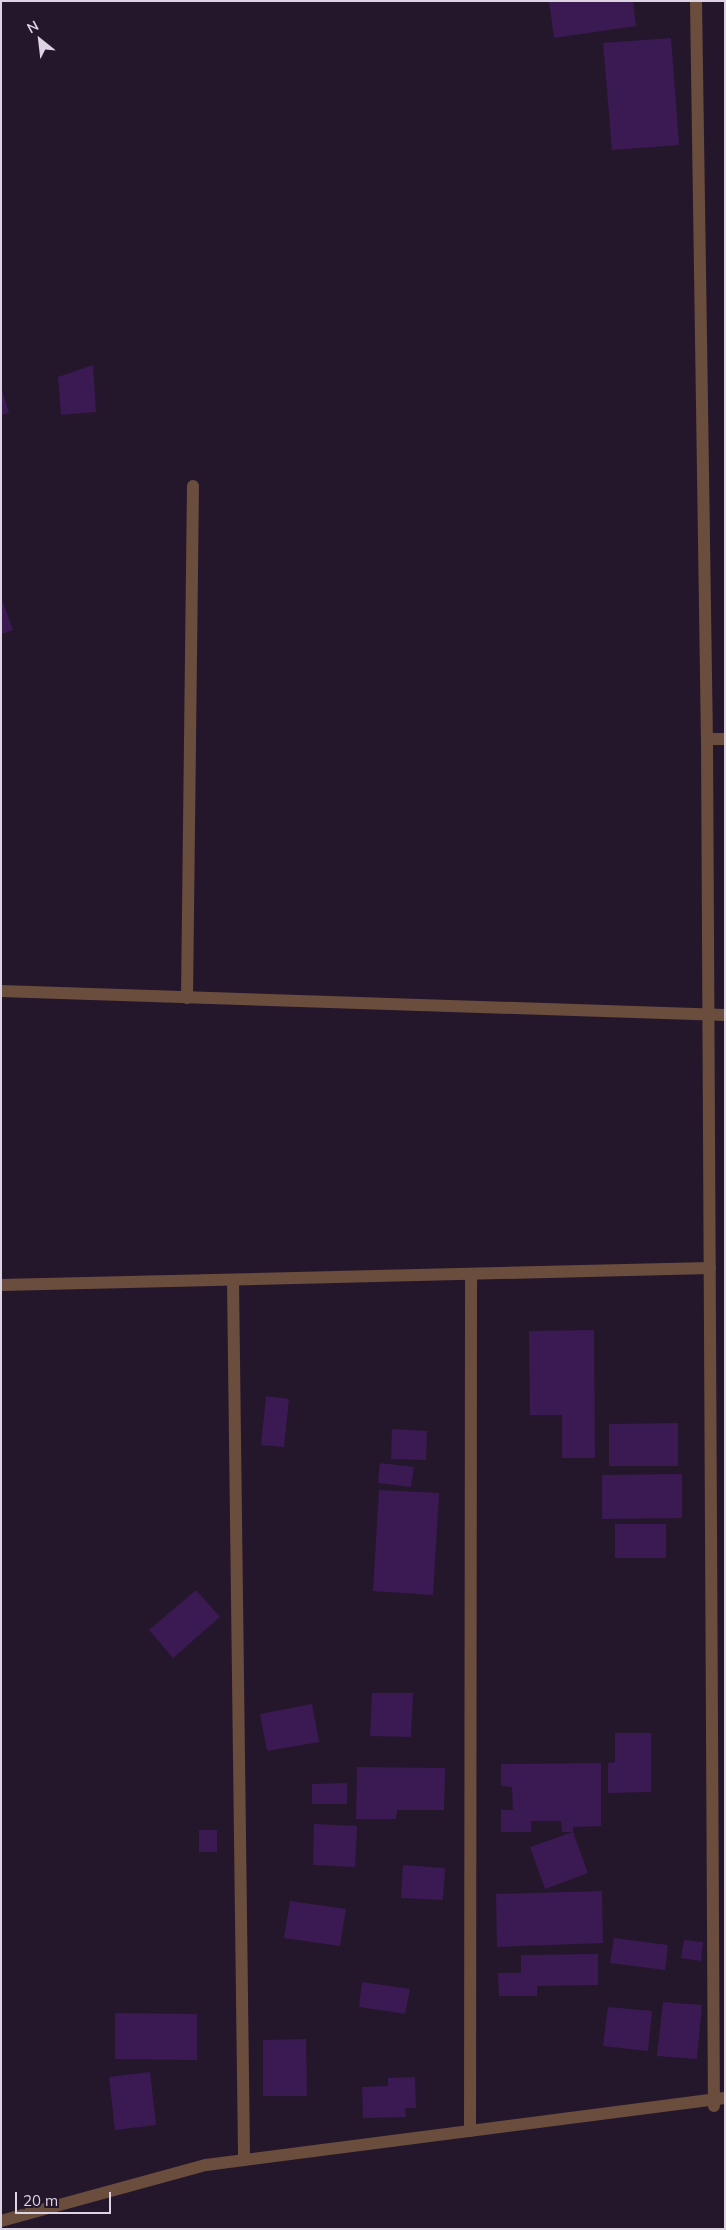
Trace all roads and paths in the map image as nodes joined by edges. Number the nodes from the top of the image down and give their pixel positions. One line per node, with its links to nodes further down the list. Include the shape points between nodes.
1 (696, 1): 3 (street)
2 (193, 486): 6 (street)
3 (707, 739): 4 (street); 7 (street)
4 (725, 740)
5 (1, 991): 6 (street)
6 (187, 998): 7 (street)
7 (708, 1015): 8 (street); 9 (street)
8 (725, 1016)
9 (710, 1268): 10 (street); 13 (street)
10 (471, 1274): 11 (street); 14 (street)
11 (233, 1280): 12 (street); 15 (street)
12 (1, 1286)
13 (717, 2101): 14 (street)
14 (470, 2131): 15 (street)
15 (244, 2160): 16 (street, via 206,2165)
16 (1, 2220)

